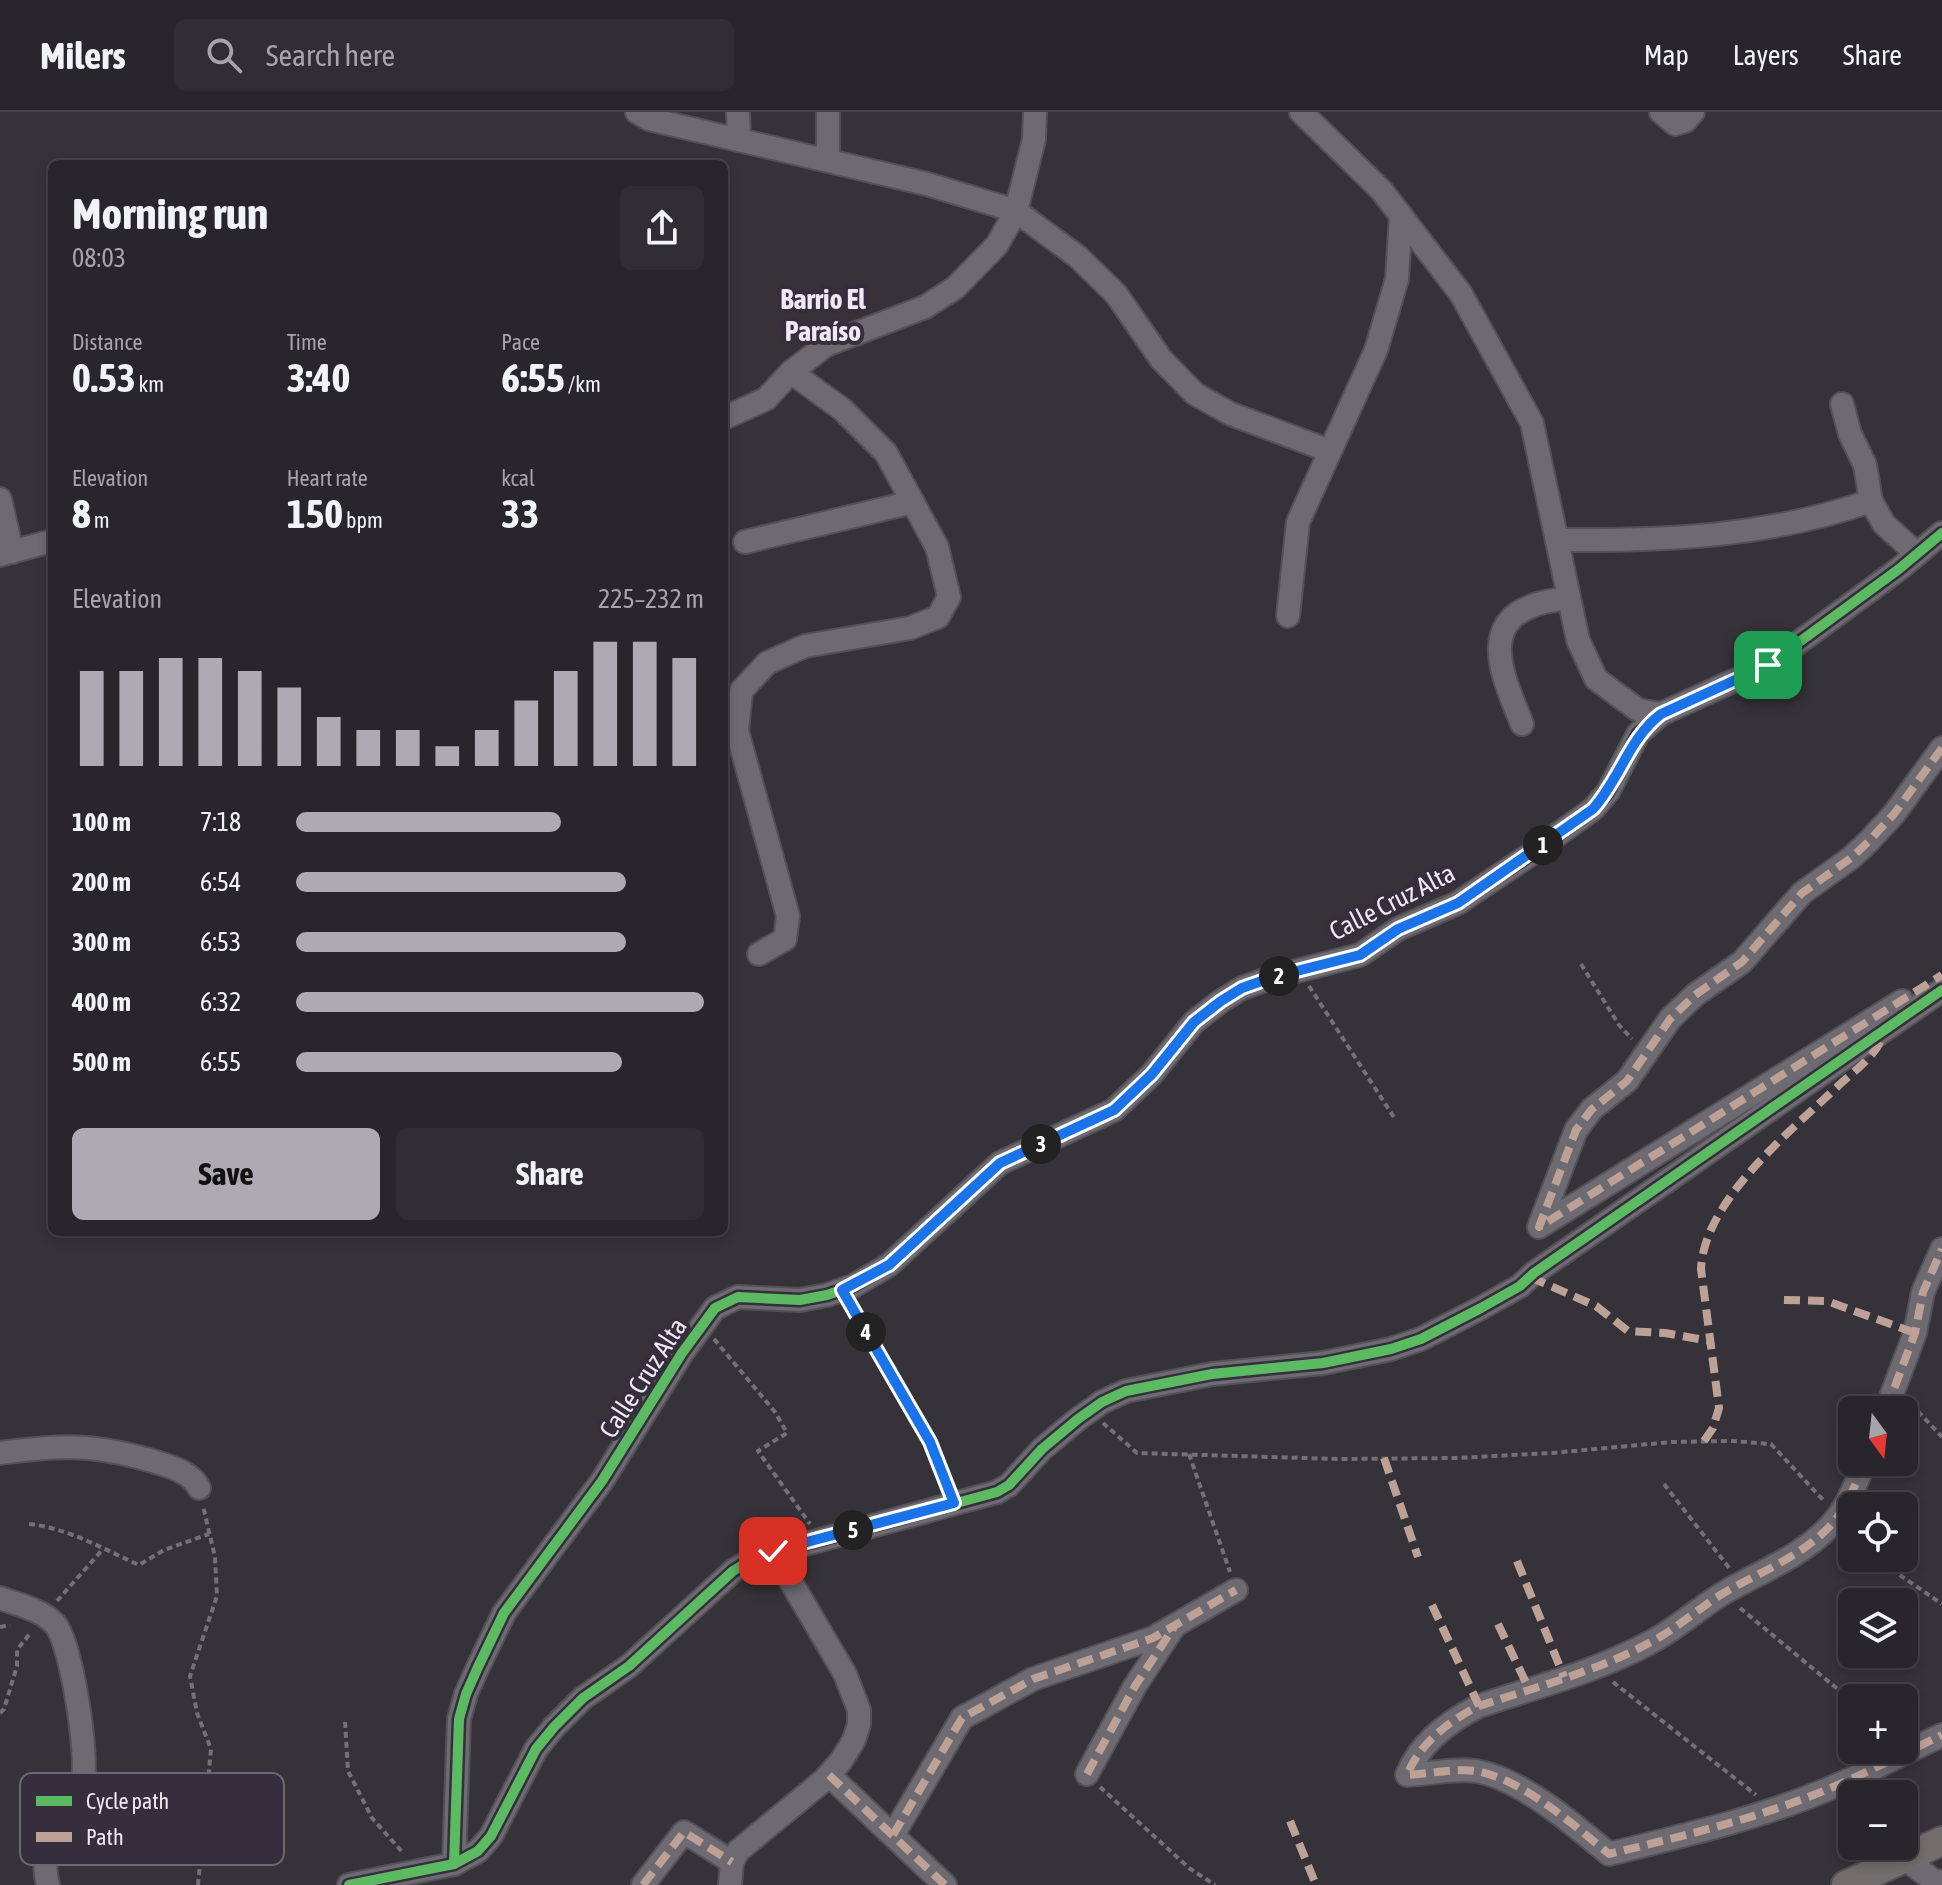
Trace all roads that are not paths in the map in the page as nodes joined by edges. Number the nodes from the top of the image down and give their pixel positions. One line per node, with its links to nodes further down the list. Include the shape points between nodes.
1 (637, 112): 8 (street)
2 (738, 112): 8 (street)
3 (828, 112): 9 (street)
4 (1035, 112): 10 (street, via 1034,139)
5 (1301, 112): 11 (street)
6 (1661, 112): 7 (street, via 1675,124)
7 (1693, 112)
8 (739, 140): 9 (street)
9 (828, 160): 10 (street)
10 (1016, 211): 12 (street, via 997,245 955,288 925,307 826,345); 15 (street, via 1078,257 1116,294 1161,359 1195,394 1231,414)
11 (1401, 215): 15 (street, via 1397,279 1376,350); 20 (street, via 1461,294 1532,423)
12 (791, 372): 14 (street, via 766,399); 18 (street, via 843,410 886,453)
13 (1842, 404): 17 (street, via 1865,465)
14 (728, 416)
15 (1330, 451): 26 (street, via 1298,522)
16 (0, 499): 23 (street)
17 (1871, 501): 20 (street, via 1824,517 1711,537); 24 (street, via 1884,524)
18 (913, 502): 22 (street); 30 (street, via 937,547 949,597 938,617 910,628 805,646 767,663 741,691 737,731 788,916 785,939)
19 (1942, 533): 24 (street, Calle Cruz Alta)
20 (1557, 540): 25 (street)
21 (48, 542): 23 (street)
22 (745, 542)
23 (6, 554)
24 (1917, 554): 27 (street, Calle Cruz Alta, via 1768,665)
25 (1569, 598): 27 (street, via 1578,640 1596,679 1638,710); 28 (street, via 1531,606 1507,621 1499,643 1501,667)
26 (1288, 616)
27 (1661, 714): 52 (street, Calle Cruz Alta, via 1638,734 1608,792 1593,809 1531,854 1458,903 1398,929 1360,955 1242,988 1221,1001 1194,1022 1114,1110 1000,1163 889,1265 842,1290 800,1300 738,1297 715,1308 602,1481 504,1613 478,1667 459,1719)
28 (1522, 724)
29 (1942, 748): 31 (street, via 1868,842 1802,893 1742,962 1670,1019 1627,1081 1592,1109 1576,1130 1539,1227)
30 (759, 954)
31 (1942, 975)
32 (1942, 990): 38 (street, via 1520,1286 1421,1339 1323,1363 1212,1374 1126,1391 1089,1411 997,1492)
33 (1942, 1249): 34 (street)
34 (1891, 1396)
35 (0, 1453): 37 (street, via 49,1447 119,1451 171,1467 194,1479)
36 (1859, 1476): 42 (street, via 1830,1527 1801,1550 1652,1642 1459,1716 1419,1751 1407,1775 1476,1771 1553,1808 1609,1854 1774,1809)
37 (199, 1488)
38 (773, 1551): 45 (street, via 845,1674 859,1710 854,1740); 52 (street, via 733,1571 629,1666 583,1698 536,1749 491,1836 478,1851)
39 (1236, 1590): 41 (street)
40 (0, 1598): 43 (street, via 44,1615 65,1640)
41 (1176, 1624): 44 (street); 46 (street, via 1153,1638 1033,1679 962,1718)
42 (1942, 1735)
43 (83, 1773)
44 (1087, 1774)
45 (829, 1775): 46 (street); 51 (street, via 738,1851)
46 (893, 1835): 59 (street)
47 (1942, 1841): 48 (main road)
48 (1918, 1852)
49 (1900, 1860): 60 (main road)
50 (1907, 1860): 54 (street)
51 (732, 1862): 57 (street, via 684,1832); 58 (street)
52 (454, 1864): 56 (street)
53 (44, 1865): 55 (street)
54 (1942, 1882)
55 (48, 1885)
56 (349, 1885)
57 (643, 1885)
58 (730, 1885)
59 (945, 1885)
60 (1846, 1885)

